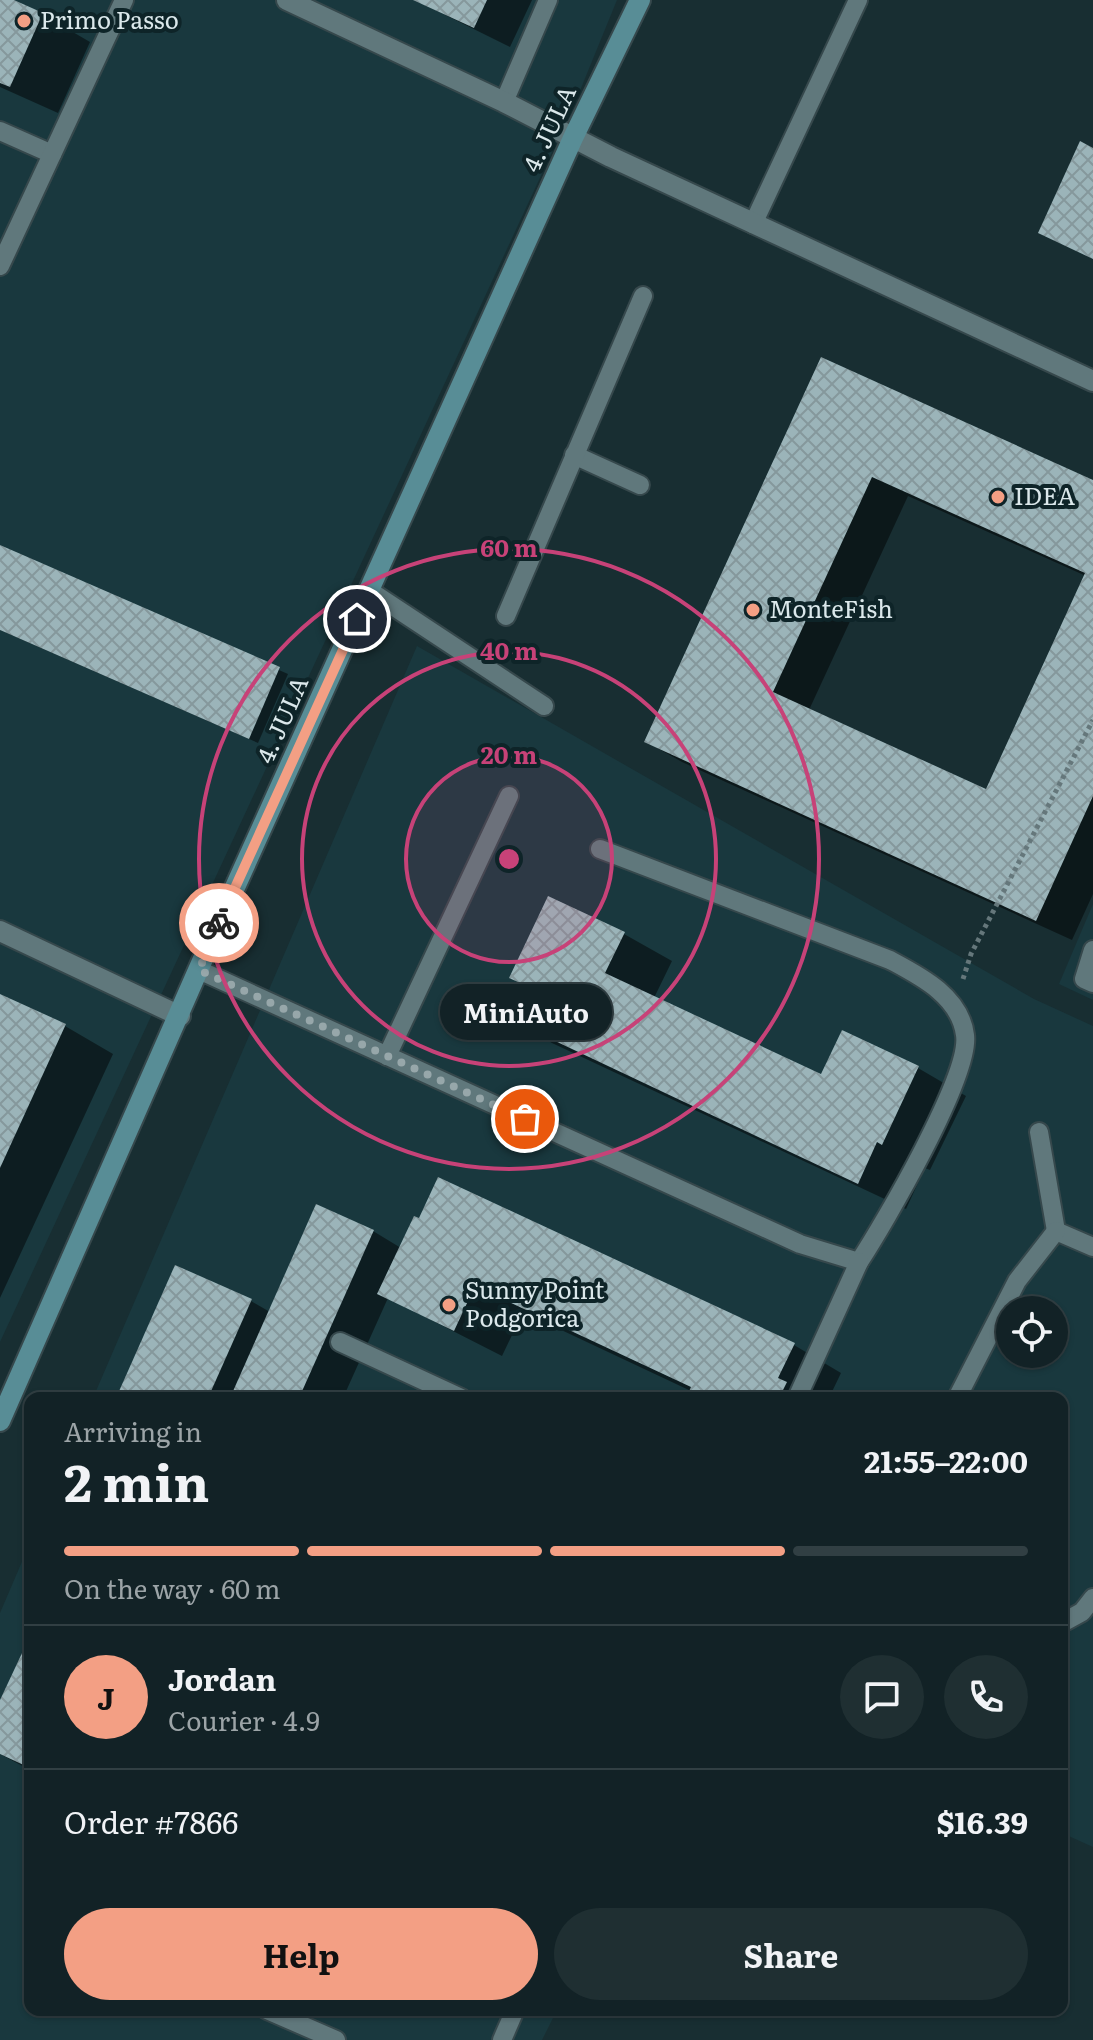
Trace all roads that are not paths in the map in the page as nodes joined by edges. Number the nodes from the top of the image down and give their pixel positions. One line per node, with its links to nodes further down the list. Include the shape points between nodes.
1 (124, 0): 9 (lane)
2 (287, 0): 6 (street)
3 (548, 0): 6 (lane)
4 (640, 0): 8 (main road, 4. JULA)
5 (858, 0): 10 (lane)
6 (504, 102): 8 (street)
7 (0, 131): 9 (lane)
8 (573, 138): 10 (street); 17 (main road, 4. JULA)
9 (52, 154): 11 (lane)
10 (753, 224): 14 (street)
11 (7, 232): 12 (lane)
12 (0, 266)
13 (643, 296): 15 (lane)
14 (1093, 381)
15 (574, 455): 16 (lane); 18 (lane)
16 (640, 485)
17 (370, 591): 19 (lane); 24 (main road, 4. JULA)
18 (506, 616)
19 (544, 706)
20 (509, 796): 27 (lane)
21 (600, 849): 31 (lane, via 890,960 926,979 955,1007 966,1035 961,1066 898,1202)
22 (0, 931): 26 (street)
23 (1093, 950): 25 (lane, via 1084,979)
24 (199, 970): 26 (main road, 4. JULA); 27 (lane)
25 (1093, 983)
26 (180, 1016): 36 (main road, 4. JULA)
27 (387, 1056): 31 (lane, via 800,1244)
28 (1039, 1132): 29 (lane)
29 (1056, 1231): 30 (lane); 35 (lane, via 1017,1281)
30 (1093, 1247)
31 (859, 1262): 34 (lane)
32 (340, 1342): 33 (lane)
33 (448, 1392)
34 (800, 1392)
35 (960, 1392)
36 (0, 1421)
37 (1093, 1598): 38 (lane)
38 (1068, 1620)
39 (281, 2016): 41 (lane)
40 (512, 2016): 42 (lane)
41 (336, 2040)
42 (502, 2040)

